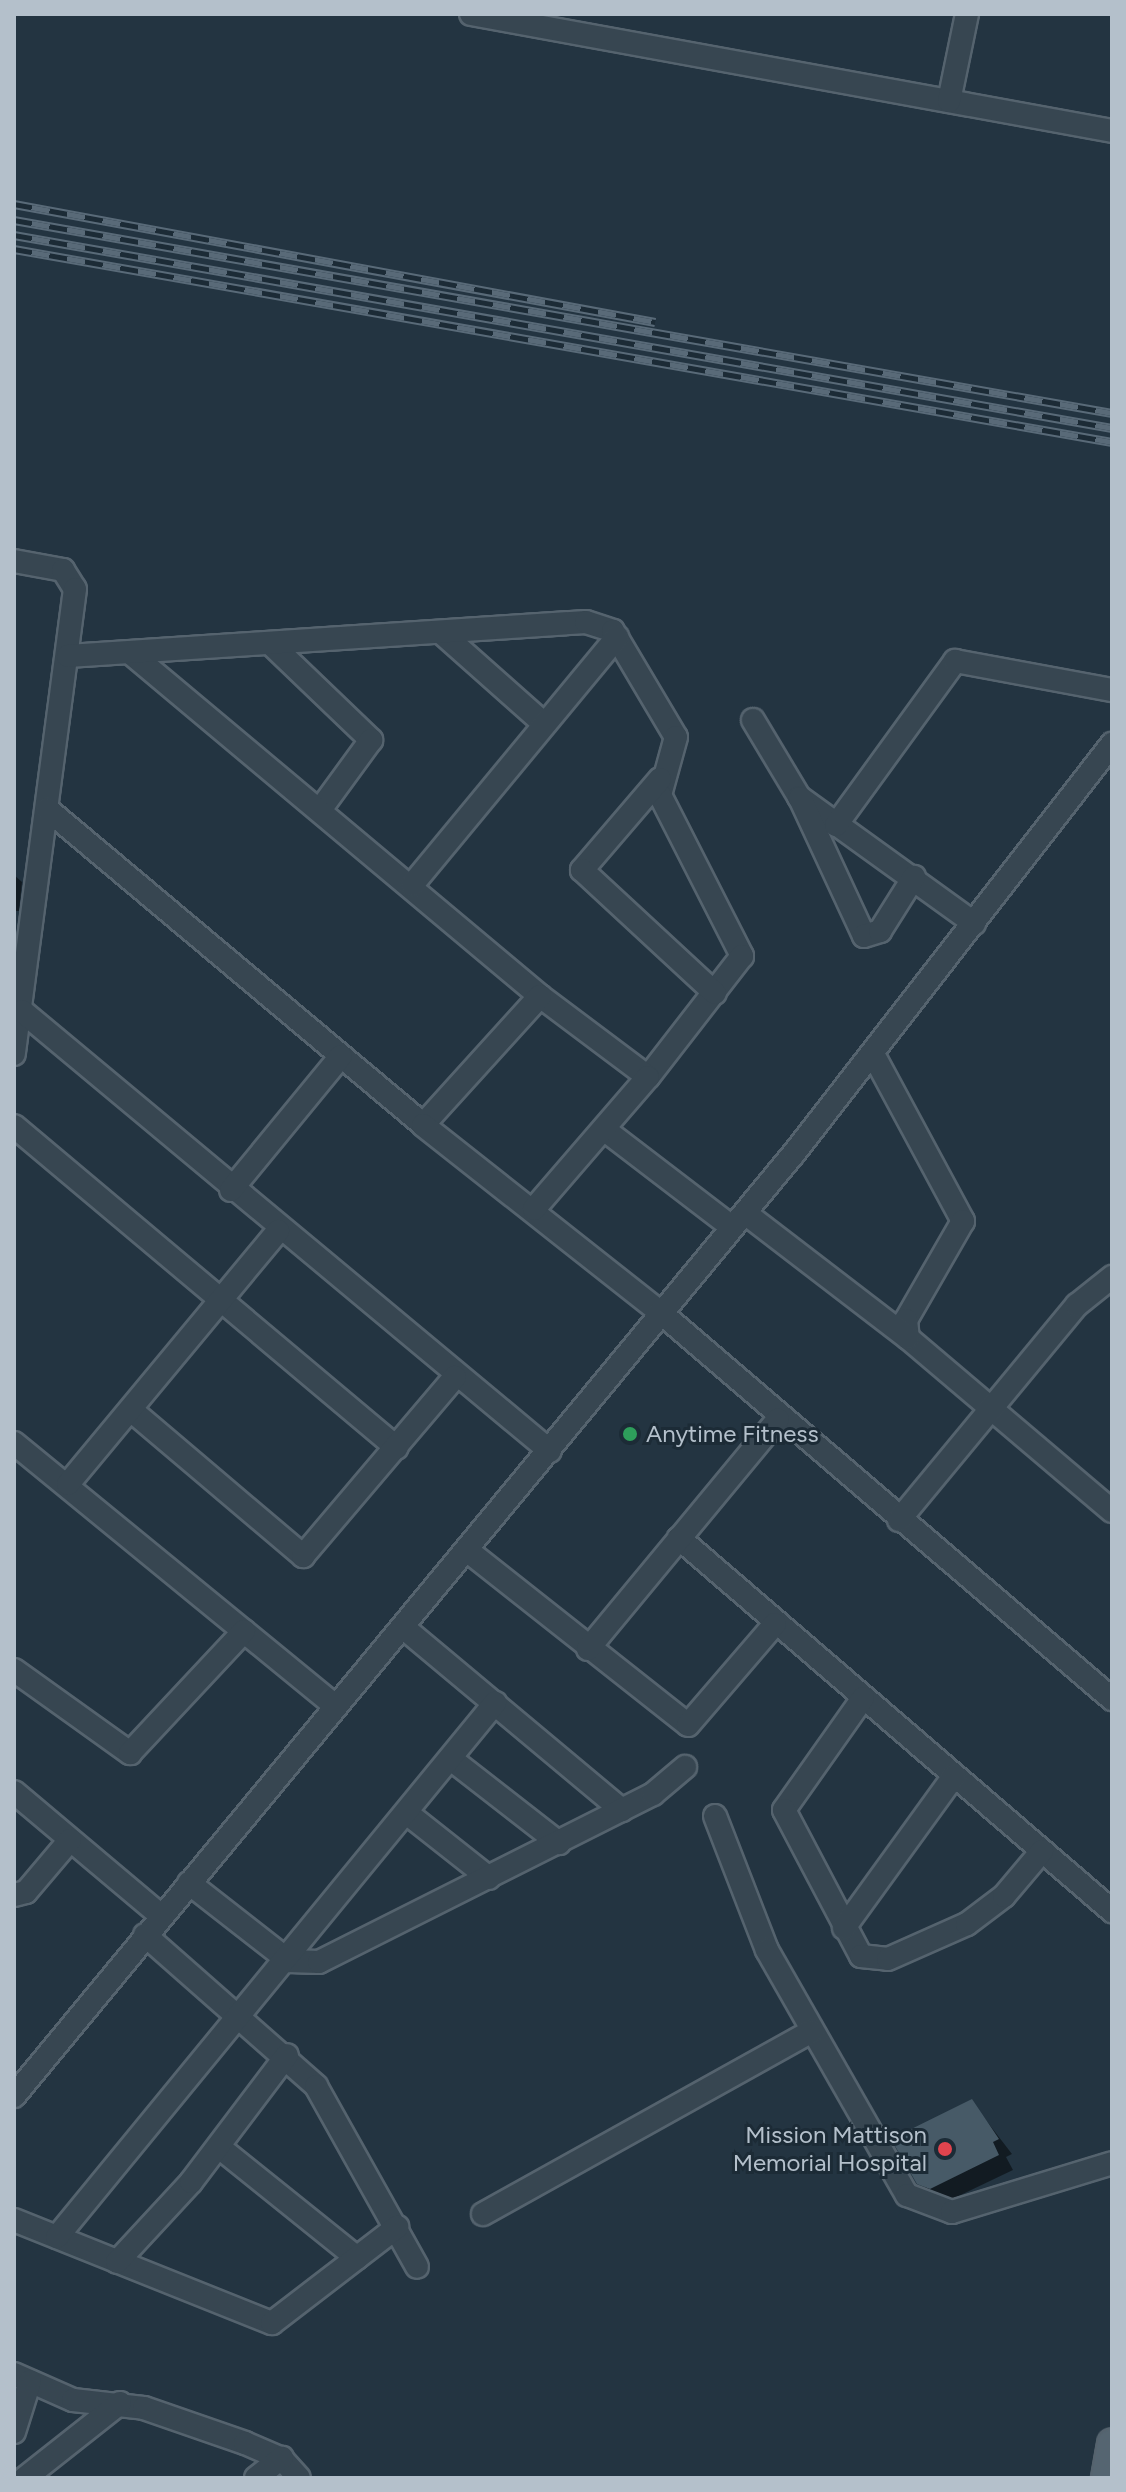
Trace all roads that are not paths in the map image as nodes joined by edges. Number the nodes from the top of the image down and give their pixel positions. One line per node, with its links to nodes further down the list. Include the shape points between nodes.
1 (471, 14): 3 (street)
2 (967, 14): 3 (street)
3 (949, 101): 4 (street)
4 (1112, 131)
5 (14, 561): 10 (street, via 72,576)
6 (444, 635): 7 (street, via 586,622 603,624); 8 (street); 13 (street)
7 (617, 637): 13 (street); 15 (street, via 676,737)
8 (271, 644): 9 (street); 18 (street, via 371,740)
9 (133, 655): 10 (street); 18 (street)
10 (68, 656): 17 (street)
11 (1112, 690): 19 (street, via 955,661)
12 (753, 720): 16 (street)
13 (542, 722): 21 (street)
14 (1112, 744): 22 (street)
15 (660, 779): 23 (street, via 660,795 740,946 739,963); 23 (street, via 582,870)
16 (799, 797): 19 (street); 20 (street, via 864,936 880,931)
17 (47, 809): 25 (street); 28 (street)
18 (320, 810): 21 (street)
19 (836, 825): 20 (street)
20 (914, 877): 22 (street)
21 (412, 885): 24 (street)
22 (974, 923): 27 (street)
23 (715, 993): 29 (street)
24 (540, 996): 29 (street); 30 (street)
25 (22, 1011): 26 (street); 33 (street)
26 (14, 1054)
27 (873, 1054): 35 (street); 40 (street, via 963,1221 906,1320)
28 (341, 1056): 30 (street); 33 (street)
29 (648, 1077): 32 (street)
30 (423, 1125): 34 (street)
31 (14, 1126): 38 (street)
32 (605, 1130): 34 (street); 35 (street)
33 (231, 1190): 36 (street)
34 (534, 1209): 39 (street)
35 (739, 1220): 39 (street); 40 (street)
36 (278, 1231): 38 (street); 41 (street)
37 (1112, 1277): 42 (street, via 1077,1305)
38 (223, 1301): 43 (street); 46 (street)
39 (660, 1312): 44 (street); 47 (street)
40 (908, 1338): 42 (street)
41 (455, 1377): 46 (street); 47 (street)
42 (987, 1409): 49 (street); 50 (street)
43 (131, 1410): 46 (street, via 303,1556); 48 (street)
44 (778, 1419): 50 (street); 51 (street)
45 (14, 1443): 48 (street)
46 (397, 1448)
47 (550, 1451): 52 (street)
48 (68, 1484): 55 (street)
49 (1112, 1511)
50 (899, 1520): 59 (street)
51 (679, 1538): 53 (street); 56 (street)
52 (468, 1551): 54 (street); 56 (street)
53 (775, 1624): 56 (street, via 688,1725); 58 (street)
54 (404, 1628): 60 (street); 61 (street)
55 (244, 1631): 57 (street, via 130,1753); 61 (street)
56 (588, 1649)
57 (14, 1670)
58 (863, 1698): 64 (street); 77 (street, via 784,1810)
59 (1112, 1699)
60 (495, 1703): 62 (street); 66 (street)
61 (336, 1707): 73 (street)
62 (451, 1759): 67 (street); 70 (street)
63 (685, 1767): 66 (street)
64 (954, 1776): 71 (street); 77 (street)
65 (14, 1792): 69 (street)
66 (622, 1810): 70 (street)
67 (408, 1814): 72 (street); 79 (street)
68 (715, 1816): 81 (street, via 745,1904)
69 (70, 1840): 74 (street, via 26,1892); 76 (street)
70 (559, 1843): 72 (street)
71 (1042, 1851): 75 (street); 77 (street, via 979,1917 888,1959 861,1956)
72 (489, 1878): 79 (street, via 319,1962)
73 (189, 1883): 76 (street); 79 (street)
74 (14, 1895)
75 (1112, 1911)
76 (161, 1916): 78 (street)
77 (844, 1928)
78 (145, 1935): 80 (street); 83 (street)
79 (289, 1961): 80 (street)
80 (241, 2016): 82 (street); 89 (street)
81 (812, 2031): 85 (street, via 890,2173 907,2195 936,2211); 86 (street)
82 (287, 2055): 84 (street); 88 (street, via 328,2104)
83 (14, 2096)
84 (219, 2147): 90 (street); 91 (street)
85 (1112, 2163)
86 (483, 2214)
87 (14, 2220): 89 (street)
88 (397, 2227): 90 (street); 92 (street)
89 (57, 2237): 91 (street)
90 (357, 2258): 91 (street, via 272,2323)
91 (117, 2262)
92 (417, 2267)
93 (22, 2378): 94 (street, via 73,2400); 95 (street)
94 (120, 2403): 97 (street); 98 (street)
95 (14, 2432)
96 (1112, 2444): 101 (main road)
97 (282, 2458): 99 (street); 100 (street)
98 (25, 2478)
99 (256, 2478)
100 (299, 2478)
101 (1106, 2478)

